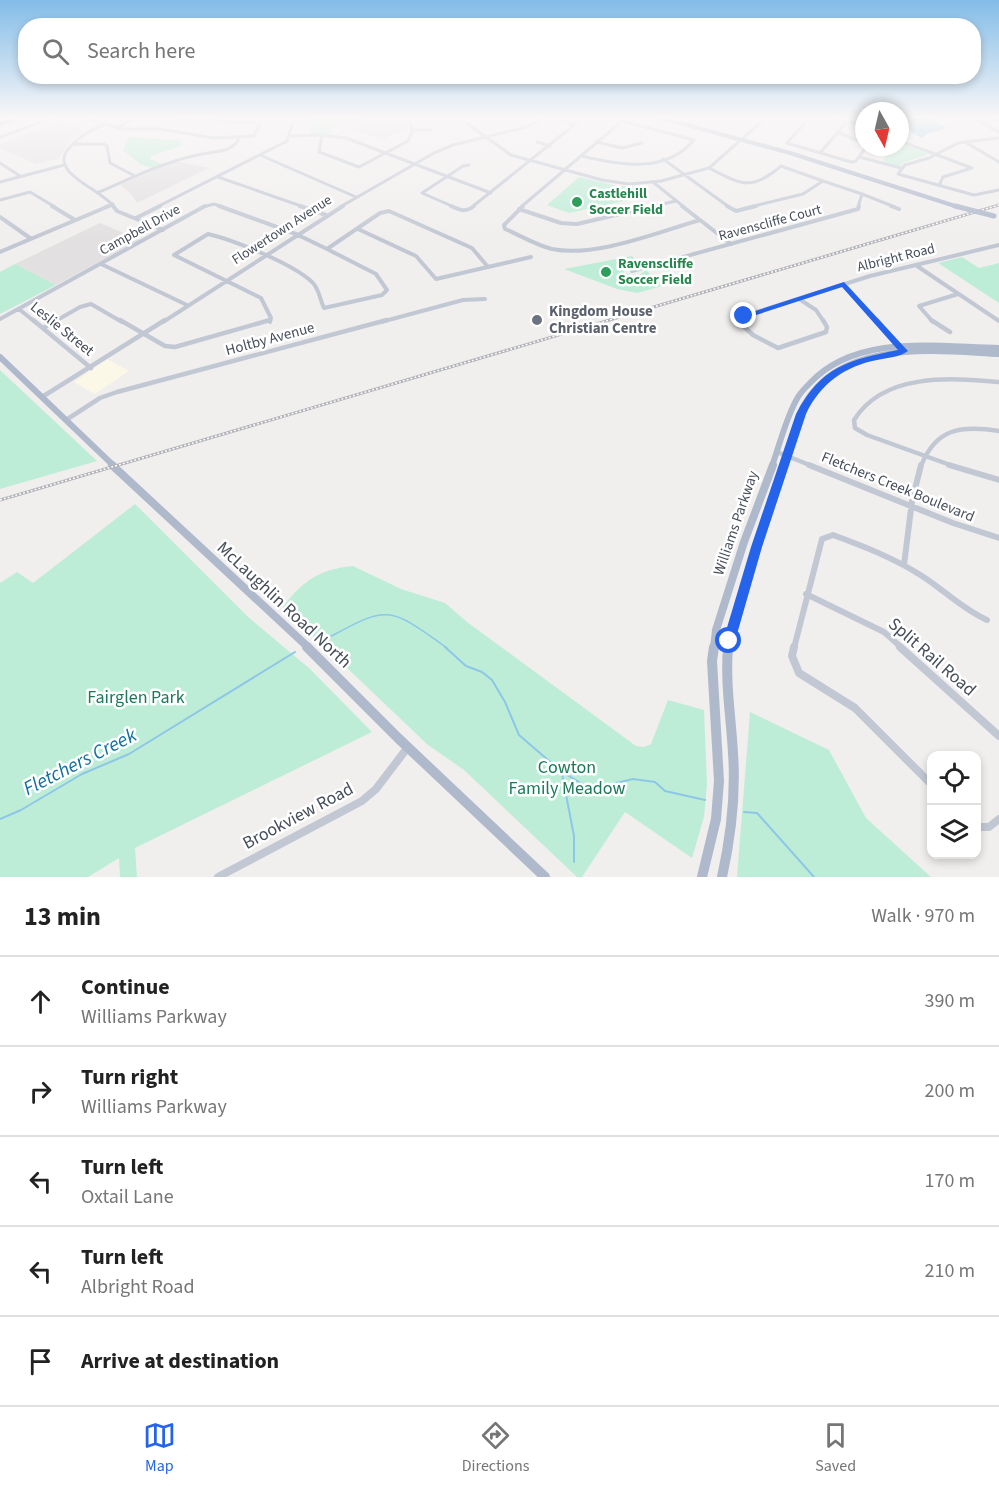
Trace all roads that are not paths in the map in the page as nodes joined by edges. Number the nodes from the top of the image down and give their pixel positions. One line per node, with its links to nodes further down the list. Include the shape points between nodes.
1 (63, 157): 24 (street)
2 (105, 157): 31 (street, via 109,164)
3 (180, 157): 31 (street)
4 (256, 157): 33 (street)
5 (264, 157): 43 (street)
6 (331, 157): 7 (street, via 355,167)
7 (381, 157)
8 (395, 157): 25 (street)
9 (430, 157): 25 (street, Flowertown Avenue)
10 (517, 157): 22 (street)
11 (537, 157): 22 (street)
12 (581, 157): 29 (street)
13 (586, 157): 21 (street, via 624,165)
14 (671, 157): 21 (street)
15 (721, 157): 27 (street)
16 (800, 157): 50 (main road, bridge)
17 (834, 157): 18 (street, via 851,162)
18 (859, 157): 28 (street)
19 (928, 157): 28 (street)
20 (944, 157): 38 (street, via 972,168 943,177)
21 (662, 159): 32 (street)
22 (531, 162): 29 (street); 41 (street)
23 (0, 164): 30 (street)
24 (64, 165): 30 (street); 40 (street, via 72,177)
25 (417, 165): 34 (street); 43 (street, Flowertown Avenue)
26 (469, 165): 34 (street)
27 (709, 168): 32 (street); 35 (street, via 742,184 766,178 780,166)
28 (902, 168): 38 (street, via 898,174)
29 (564, 170): 37 (street, via 617,183); 47 (street)
30 (20, 176): 36 (street)
31 (135, 176): 40 (street)
32 (685, 176): 35 (street, via 736,211 803,194); 37 (street)
33 (218, 177): 49 (street); 52 (street)
34 (447, 177): 41 (street); 41 (street, via 422,193 462,211)
35 (824, 181): 42 (street, Ravenscliffe Court)
36 (0, 182)
37 (653, 182): 45 (street)
38 (939, 186): 39 (street, via 979,196)
39 (999, 190)
40 (99, 192): 46 (street)
41 (491, 193)
42 (862, 194): 48 (street); 59 (street, Ravenscliffe Court, via 855,211)
43 (356, 197): 49 (street, Flowertown Avenue)
44 (0, 200): 53 (street, via 30,192)
45 (676, 201): 47 (street, via 577,224 561,223); 54 (street)
46 (113, 204): 52 (street, via 117,211); 53 (street)
47 (519, 209): 54 (street, via 504,225 505,229 554,249 609,244)
48 (899, 209)
49 (326, 215): 57 (street, Flowertown Avenue)
50 (997, 216)
51 (0, 217): 58 (street)
52 (135, 218): 55 (street)
53 (75, 220): 58 (street)
54 (700, 220): 59 (street)
55 (163, 230): 57 (street, Campbell Drive, via 214,204); 65 (street, Campbell Drive)
56 (358, 230): 61 (street); 67 (street, via 423,260 436,279); 67 (street, via 380,213 390,211 472,248)
57 (296, 234): 61 (street); 63 (street, Flowertown Avenue)
58 (30, 238): 62 (street)
59 (731, 244): 68 (street, Ravenscliffe Court)
60 (998, 246): 66 (street, Albright Road)
61 (327, 249): 63 (street, via 376,274 387,290 385,293 324,308 314,284)
62 (0, 252)
63 (262, 256): 69 (street, Flowertown Avenue); 69 (street, via 208,234 174,253)
64 (531, 257): 67 (street)
65 (101, 264): 74 (street); 75 (street, Campbell Drive)
66 (917, 266): 70 (street, Albright Road); 71 (street)
67 (488, 267)
68 (632, 271)
69 (226, 280): 74 (street, Flowertown Avenue); 80 (street, via 261,298 270,322 175,347)
70 (844, 284): 73 (street, Albright Road); 81 (street)
71 (958, 294): 77 (street); 79 (street, via 919,306 932,321)
72 (485, 299): 88 (street, Holtby Avenue, via 463,300 114,393)
73 (799, 299): 73 (street, Albright Road, via 744,316 739,322 753,335 778,348 826,332 816,310)
74 (187, 305): 80 (street, Flowertown Avenue)
75 (19, 309): 76 (street, Campbell Drive); 78 (street, Leslie Street)
76 (0, 319)
77 (999, 321)
78 (43, 328): 80 (street, via 91,304); 85 (street, Leslie Street)
79 (950, 332)
80 (143, 334): 85 (street, Flowertown Avenue)
81 (901, 348): 82 (main road, Williams Parkway); 83 (main road, Williams Parkway); 90 (main road, Williams Parkway, via 865,351 844,358 813,378 798,396); 91 (main road, Williams Parkway, via 857,361 824,381 804,405)
82 (999, 348)
83 (999, 354)
84 (0, 357): 87 (main road, McLaughlin Road North)
85 (91, 368): 87 (street, Flowertown Avenue)
86 (999, 382): 92 (street, via 930,381 897,386 878,395 853,420 853,426 860,432)
87 (42, 397): 88 (main road, McLaughlin Road North)
88 (66, 420): 100 (main road, McLaughlin Road North)
89 (999, 431): 92 (street, via 955,431 933,443)
90 (777, 452): 91 (street, Fletchers Creek Boulevard); 106 (main road, Williams Parkway, via 716,630 712,661 719,781 713,836)
91 (788, 456): 94 (street, Fletchers Creek Boulevard); 107 (main road, Williams Parkway, via 729,641 726,674 734,782 730,840)
92 (925, 456): 93 (street); 94 (street)
93 (999, 480)
94 (912, 505): 95 (street, Fletchers Creek Boulevard); 96 (street)
95 (999, 538)
96 (904, 565): 97 (street, via 844,539 825,536); 98 (street, via 970,613)
97 (806, 594): 99 (street, Split Rail Road, via 884,632); 101 (street, via 792,656 798,673 855,708)
98 (987, 620)
99 (999, 736)
100 (408, 747): 104 (street, Brookview Road, via 367,797); 105 (main road, McLaughlin Road North)
101 (927, 780)
102 (999, 819): 103 (street, via 992,827)
103 (981, 828)
104 (218, 877)
105 (545, 877)
106 (702, 877)
107 (722, 877)

